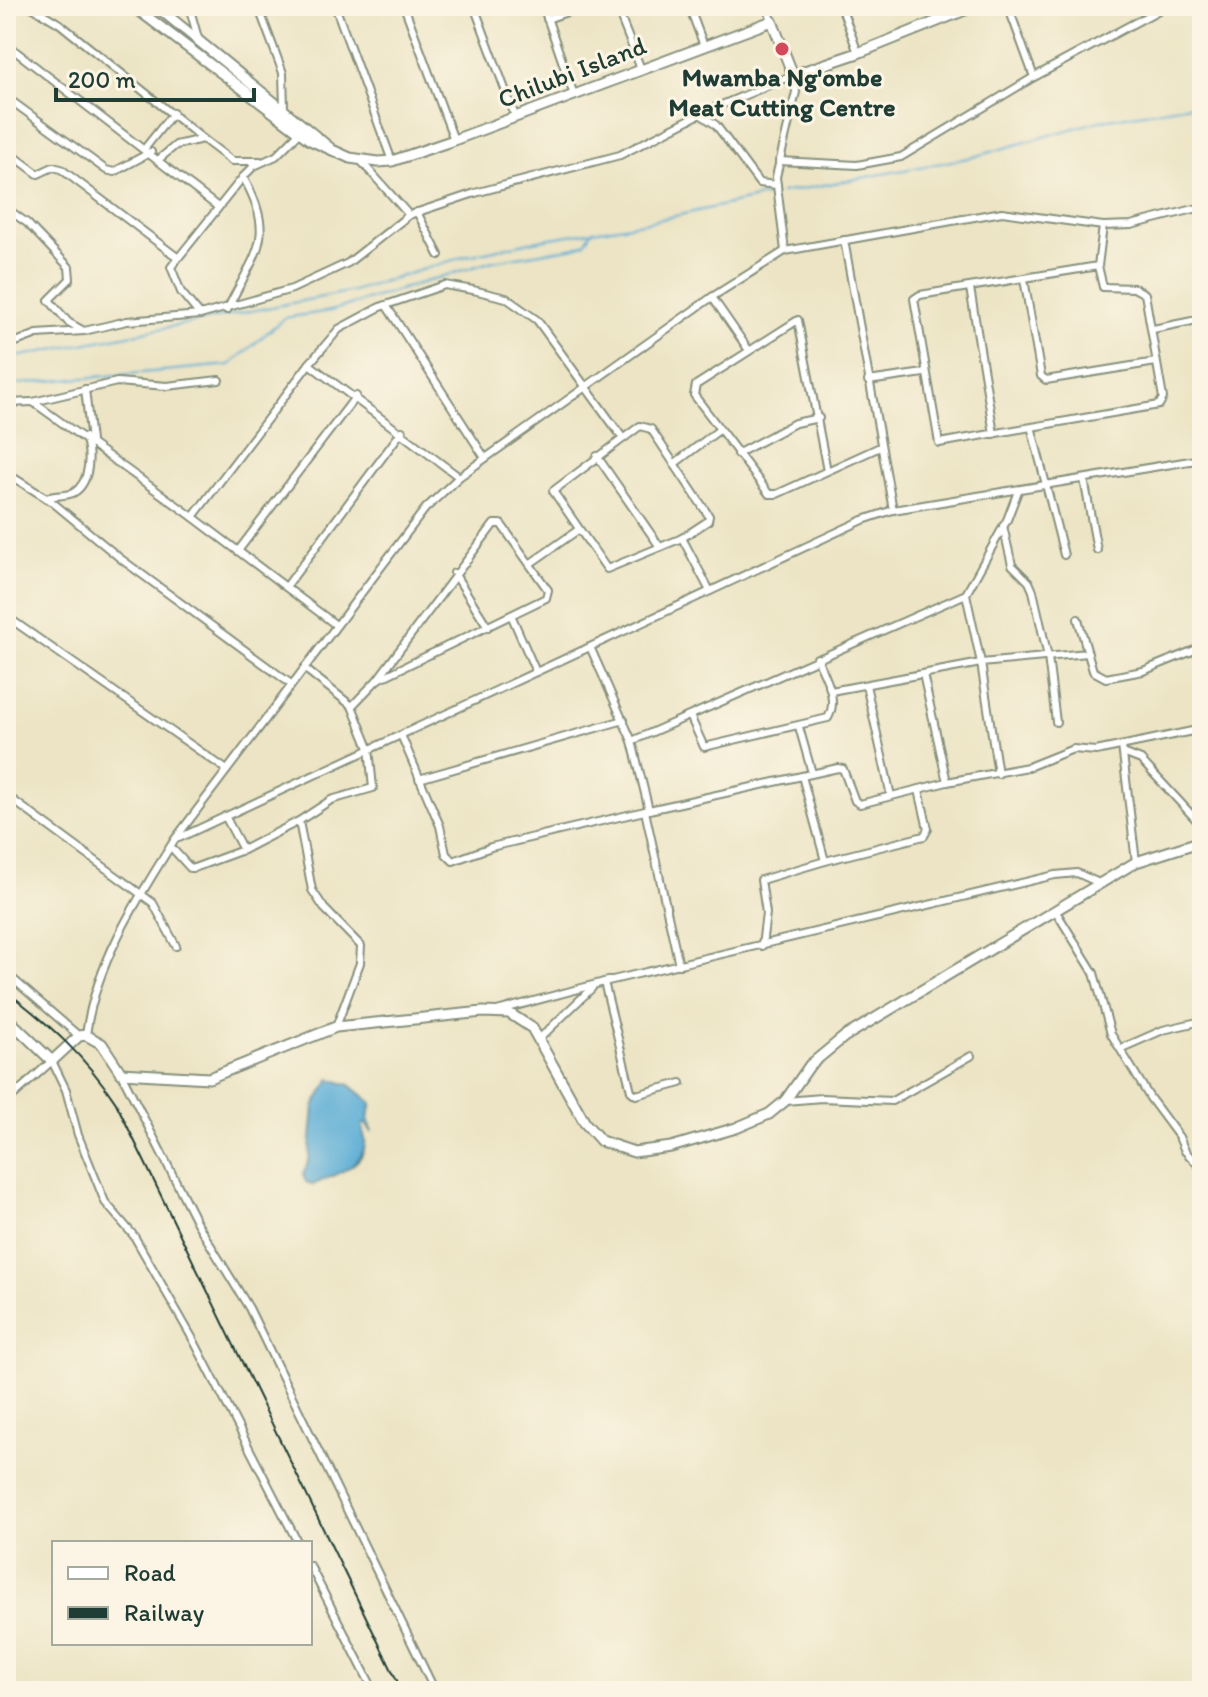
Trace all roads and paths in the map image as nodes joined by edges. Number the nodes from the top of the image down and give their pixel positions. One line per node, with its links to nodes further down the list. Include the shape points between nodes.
1 (30, 6): 33 (street)
2 (133, 6): 36 (street, Chilubi Island)
3 (156, 6): 20 (street)
4 (189, 6): 23 (street)
5 (279, 6): 19 (street)
6 (335, 6): 45 (street)
7 (404, 6): 38 (street)
8 (474, 6): 35 (street)
9 (543, 6): 21 (street)
10 (584, 6): 21 (street)
11 (616, 6): 27 (street)
12 (689, 6): 25 (street)
13 (767, 6): 22 (street)
14 (841, 6): 26 (street)
15 (975, 6): 18 (street)
16 (1008, 6): 29 (street)
17 (1166, 6): 29 (street)
18 (963, 8): 26 (street)
19 (260, 9): 32 (street, via 283,73)
20 (170, 10): 23 (street)
21 (547, 19): 30 (street)
22 (772, 21): 25 (street, Chilubi Island); 28 (street)
23 (198, 38): 32 (street)
24 (6, 44): 41 (street)
25 (704, 46): 27 (street, Chilubi Island)
26 (858, 53): 28 (street)
27 (641, 69): 30 (street, Chilubi Island)
28 (793, 75): 34 (street); 46 (street, via 796,92)
29 (1034, 77): 46 (street, via 901,157 857,165)
30 (574, 95): 35 (street, Chilubi Island)
31 (6, 97): 41 (street, via 106,170 114,172)
32 (284, 108): 39 (street)
33 (173, 113): 37 (street); 41 (street)
34 (700, 114): 48 (street, via 716,125 759,183); 52 (street, via 620,155)
35 (515, 116): 38 (street, Chilubi Island)
36 (299, 133): 39 (street, Chilubi Island); 44 (street)
37 (203, 139): 42 (street, via 176,145); 44 (street, via 232,161)
38 (454, 140): 45 (street, Chilubi Island)
39 (330, 148): 43 (street, Chilubi Island)
40 (6, 150): 57 (street, via 38,174 61,169)
41 (148, 150): 42 (street)
42 (158, 160): 49 (street)
43 (360, 160): 45 (street, Chilubi Island); 52 (street)
44 (264, 161): 47 (street)
45 (392, 161)
46 (779, 161): 48 (street)
47 (243, 177): 49 (street); 63 (street, via 261,213 263,235)
48 (777, 187): 55 (street)
49 (218, 207): 57 (street)
50 (1202, 207): 53 (street, via 1131,225)
51 (6, 208): 67 (street, via 69,267 70,279 49,300)
52 (413, 214): 56 (street); 63 (street, via 348,263)
53 (1103, 226): 54 (street, via 1012,211); 58 (street)
54 (844, 240): 55 (street); 74 (street)
55 (785, 251): 61 (street)
56 (439, 255)
57 (177, 257): 64 (street, via 171,267 174,279)
58 (1098, 266): 59 (street); 66 (street, via 1103,287 1134,288 1145,294)
59 (1024, 279): 60 (street); 70 (street, via 1041,376 1046,380)
60 (970, 288): 72 (street, via 914,299); 84 (street)
61 (712, 297): 69 (street); 75 (street)
62 (386, 305): 71 (street, via 339,329); 75 (street, via 445,285 506,298 537,320); 90 (street)
63 (227, 310): 64 (street)
64 (200, 315): 67 (street, via 127,321)
65 (1202, 319): 66 (street)
66 (1153, 329): 70 (street)
67 (84, 331): 68 (street, via 37,334 16,342)
68 (6, 338)
69 (748, 349): 80 (street, via 795,320 801,323); 81 (street, via 694,390)
70 (1156, 362): 82 (street, via 1163,398 1159,405)
71 (309, 364): 77 (street); 101 (street)
72 (924, 373): 74 (street); 84 (street, via 939,443)
73 (219, 380): 76 (street, via 167,386 117,382)
74 (868, 381): 87 (street)
75 (585, 386): 85 (street); 90 (street)
76 (85, 389): 78 (street); 86 (street)
77 (356, 396): 83 (street); 107 (street)
78 (33, 402): 79 (street); 86 (street)
79 (6, 403)
80 (819, 418): 88 (street, via 795,423); 93 (street)
81 (719, 430): 88 (street); 92 (street)
82 (1032, 430): 84 (street); 97 (street)
83 (402, 431): 95 (street); 111 (street)
84 (994, 434)
85 (622, 437): 89 (street); 92 (street, via 646,426)
86 (88, 440): 99 (street, via 90,460 81,483 71,493); 101 (street)
87 (880, 447): 93 (street); 100 (street)
88 (737, 454): 93 (street, via 769,494)
89 (597, 456): 103 (street, via 553,491); 105 (street)
90 (485, 458): 95 (street)
91 (1202, 459): 96 (street)
92 (674, 464): 104 (street, via 709,516 705,526)
93 (827, 471)
94 (6, 473): 99 (street)
95 (459, 477): 117 (street, via 425,509)
96 (1084, 479): 97 (street); 106 (street)
97 (1046, 486): 98 (street); 108 (street)
98 (1018, 491): 100 (street); 102 (street)
99 (46, 498): 129 (street)
100 (893, 510): 112 (street)
101 (193, 517): 107 (street)
102 (1003, 526): 113 (street); 122 (street, via 1012,565 1033,591)
103 (578, 530): 105 (street, via 607,569); 109 (street)
104 (682, 538): 105 (street); 112 (street)
105 (660, 547)
106 (1097, 550)
107 (238, 551): 111 (street)
108 (1064, 555)
109 (531, 563): 110 (street, via 498,523); 115 (street, via 548,595)
110 (454, 573): 118 (street); 128 (street)
111 (286, 587): 117 (street)
112 (710, 591): 120 (street)
113 (966, 594): 123 (street); 124 (street)
114 (6, 616): 142 (street)
115 (512, 617): 118 (street); 126 (street)
116 (1078, 619): 121 (street)
117 (336, 625): 125 (street)
118 (488, 627): 128 (street)
119 (1202, 647): 121 (street, via 1143,671 1106,678 1095,674)
120 (591, 649): 126 (street); 134 (street)
121 (1088, 653): 122 (street)
122 (1048, 657): 124 (street); 135 (street)
123 (817, 658): 131 (street); 133 (street)
124 (981, 663): 127 (street); 144 (street)
125 (304, 668): 129 (street); 132 (street)
126 (536, 672): 138 (street)
127 (923, 674): 130 (street); 148 (street)
128 (377, 680): 132 (street)
129 (291, 684): 142 (street)
130 (866, 685): 131 (street); 151 (street)
131 (831, 691): 136 (street, via 828,718)
132 (352, 706): 140 (street)
133 (690, 716): 136 (street, via 704,747); 139 (street)
134 (624, 720): 139 (street); 147 (street)
135 (1056, 722)
136 (799, 727): 143 (street)
137 (1202, 729): 141 (street)
138 (401, 735): 140 (street); 147 (street)
139 (632, 741): 153 (street)
140 (369, 748): 154 (street); 155 (street, via 373,788 323,804)
141 (1122, 749): 144 (street, via 1073,749); 156 (street, via 1141,760); 162 (street)
142 (227, 770): 157 (street)
143 (812, 773): 145 (street); 151 (street, via 843,769 857,803)
144 (998, 774): 148 (street)
145 (802, 776): 153 (street); 161 (street)
146 (1202, 778): 152 (street)
147 (419, 779): 153 (street, via 453,861 491,847)
148 (947, 782): 149 (street)
149 (919, 790): 151 (street); 161 (street, via 928,829 924,836)
150 (6, 795): 164 (street)
151 (891, 796)
152 (1202, 806)
153 (647, 811): 168 (street)
154 (225, 816): 157 (street); 160 (street)
155 (299, 821): 160 (street); 175 (street, via 310,885 324,908 361,946 360,963)
156 (1202, 826)
157 (175, 839): 159 (street)
158 (1202, 841): 162 (street)
159 (171, 847): 160 (street, via 190,868); 164 (street)
160 (243, 850)
161 (825, 861): 167 (street, via 761,880 766,913)
162 (1136, 862): 163 (street)
163 (1099, 883): 165 (street); 167 (street, via 1077,873 1055,875)
164 (139, 894): 166 (street, via 160,912); 176 (street)
165 (1055, 910): 178 (street, via 1094,973 1111,1034); 183 (street, via 844,1037 810,1065)
166 (176, 946)
167 (762, 946): 168 (street)
168 (679, 965): 170 (street)
169 (6, 973): 176 (street)
170 (604, 982): 171 (street); 182 (street, via 631,1091 636,1095)
171 (594, 985): 172 (street); 177 (street)
172 (497, 1011): 175 (street); 177 (street, via 532,1028)
173 (6, 1017): 180 (street)
174 (1202, 1021): 178 (street)
175 (336, 1027): 181 (street, via 209,1078)
176 (82, 1035): 180 (street); 181 (street, via 102,1044)
177 (539, 1039): 183 (street, via 585,1123 601,1141 634,1152 736,1128)
178 (1122, 1048): 185 (street, via 1189,1157)
179 (971, 1056): 183 (street, via 892,1101)
180 (52, 1061): 184 (street); 186 (street, via 105,1202 134,1236 194,1341)
181 (121, 1073): 189 (street, via 197,1223 249,1308)
182 (681, 1083)
183 (785, 1101)
184 (6, 1102)
185 (1202, 1169)
186 (297, 1541)
187 (312, 1570): 188 (street)
188 (374, 1691)
189 (435, 1691)

